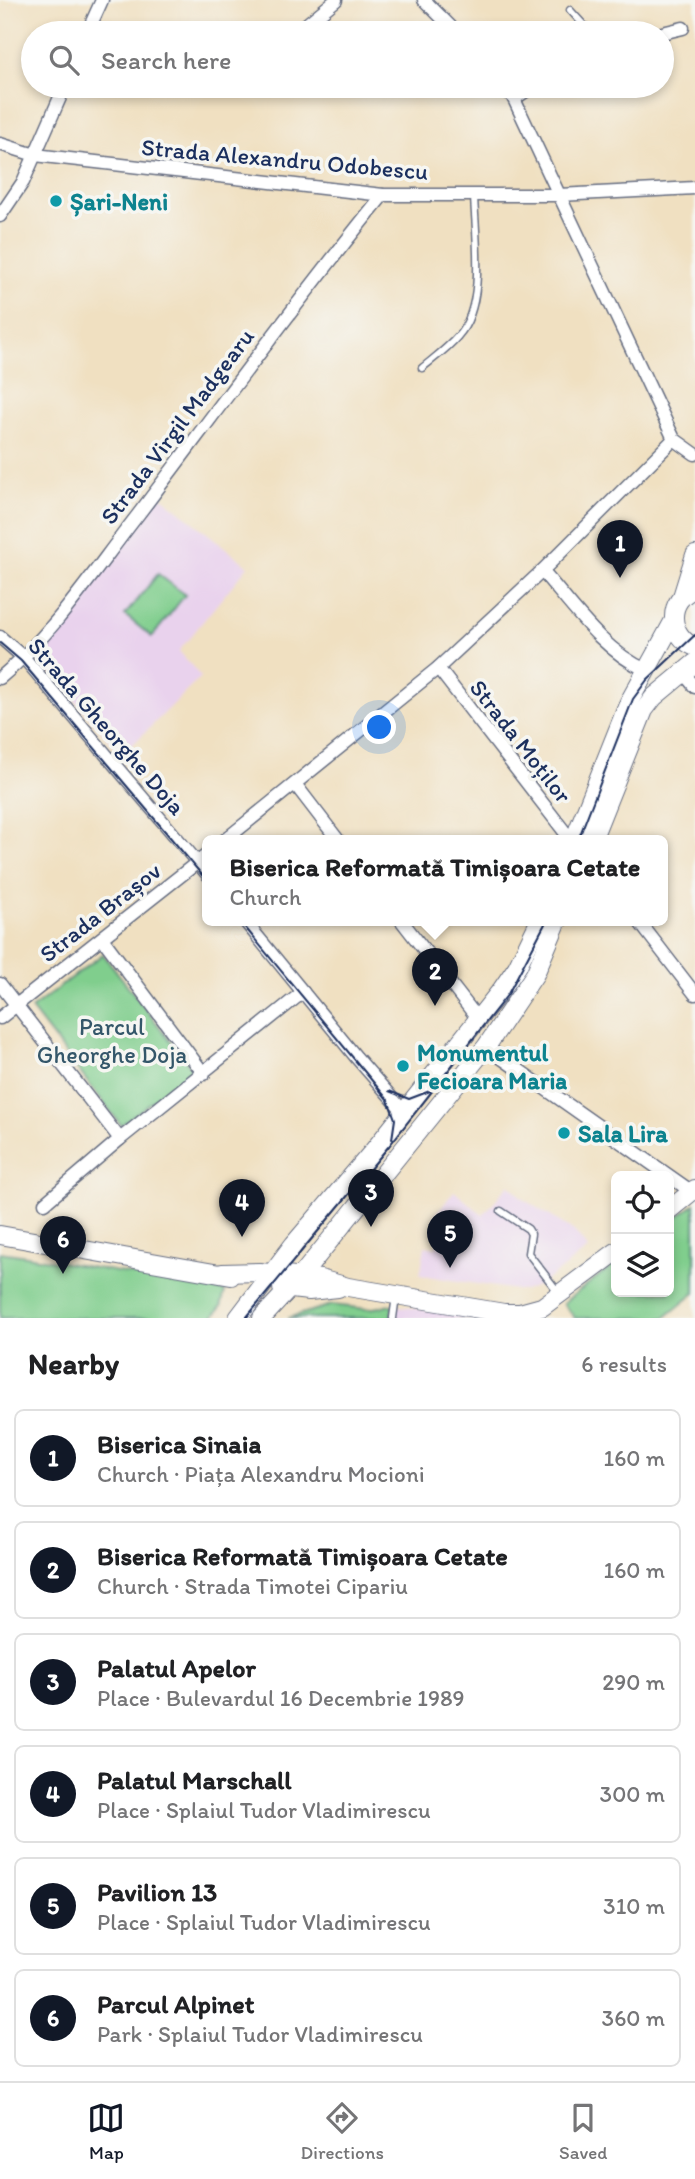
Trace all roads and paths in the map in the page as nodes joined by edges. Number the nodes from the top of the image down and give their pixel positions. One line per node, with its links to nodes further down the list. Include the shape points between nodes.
1 (102, 0): 5 (street)
2 (337, 0): 6 (street)
3 (424, 0): 7 (street)
4 (570, 10): 8 (lane)
5 (92, 21)
6 (311, 21)
7 (445, 21)
8 (580, 21)
9 (683, 28): 10 (street)
10 (674, 30)
11 (60, 98): 14 (street)
12 (514, 99): 18 (street)
13 (0, 144): 14 (street, Strada Alexandru Odobescu)
14 (35, 155): 16 (street, Strada Alexandru Odobescu); 19 (street)
15 (695, 188): 18 (street, Strada Alexandru Odobescu)
16 (383, 195): 17 (street, Strada Alexandru Odobescu); 29 (street, Strada Virgil Madgearu)
17 (474, 195): 18 (street, Strada Alexandru Odobescu); 20 (lane, via 477,275 469,318 459,336)
18 (559, 195): 21 (street)
19 (0, 216)
20 (422, 368)
21 (674, 439): 22 (street); 24 (street)
22 (695, 454)
23 (695, 555): 25 (main road)
24 (542, 571): 31 (street); 32 (street, via 605,643)
25 (688, 593): 26 (main road)
26 (673, 622): 28 (main road, via 680,637); 32 (main road)
27 (0, 637): 29 (street, Strada Gheorghe Doja)
28 (695, 647)
29 (24, 658): 33 (street, Strada Virgil Madgearu); 41 (street, Strada Gheorghe Doja)
30 (689, 667): 34 (street); 40 (main road, via 649,702 639,718)
31 (438, 668): 35 (street); 38 (street, Strada Moților)
32 (646, 670): 39 (main road)
33 (0, 678)
34 (695, 687)
35 (295, 784): 36 (street); 37 (street)
36 (231, 835)
37 (334, 835)
38 (568, 835)
39 (574, 835)
40 (594, 835)
41 (199, 860): 47 (street, Strada Brașov)
42 (249, 926): 49 (street)
43 (406, 926): 53 (street)
44 (537, 926): 53 (main road, via 517,967)
45 (555, 926): 54 (main road, via 535,974)
46 (643, 926): 50 (street)
47 (102, 937): 51 (street, Strada Brașov); 55 (street)
48 (0, 984): 51 (street)
49 (303, 992): 55 (street); 56 (street)
50 (695, 993)
51 (17, 1004): 52 (street, Strada Brașov); 57 (street)
52 (0, 1018)
53 (478, 1019): 56 (main road)
54 (486, 1047): 58 (street); 65 (main road)
55 (204, 1074): 57 (street)
56 (404, 1112): 64 (main road)
57 (120, 1139): 59 (street)
58 (693, 1190): 60 (main road)
59 (45, 1203)
60 (674, 1206)
61 (501, 1211): 67 (lane, via 528,1229 528,1253)
62 (0, 1235): 64 (main road)
63 (611, 1256): 67 (main road)
64 (268, 1279): 65 (main road); 68 (main road)
65 (295, 1283): 66 (main road, via 309,1291 348,1287); 69 (main road)
66 (396, 1294): 67 (main road, via 512,1313 534,1310); 70 (lane)
67 (560, 1295)
68 (238, 1318)
69 (262, 1318)
70 (393, 1318)

